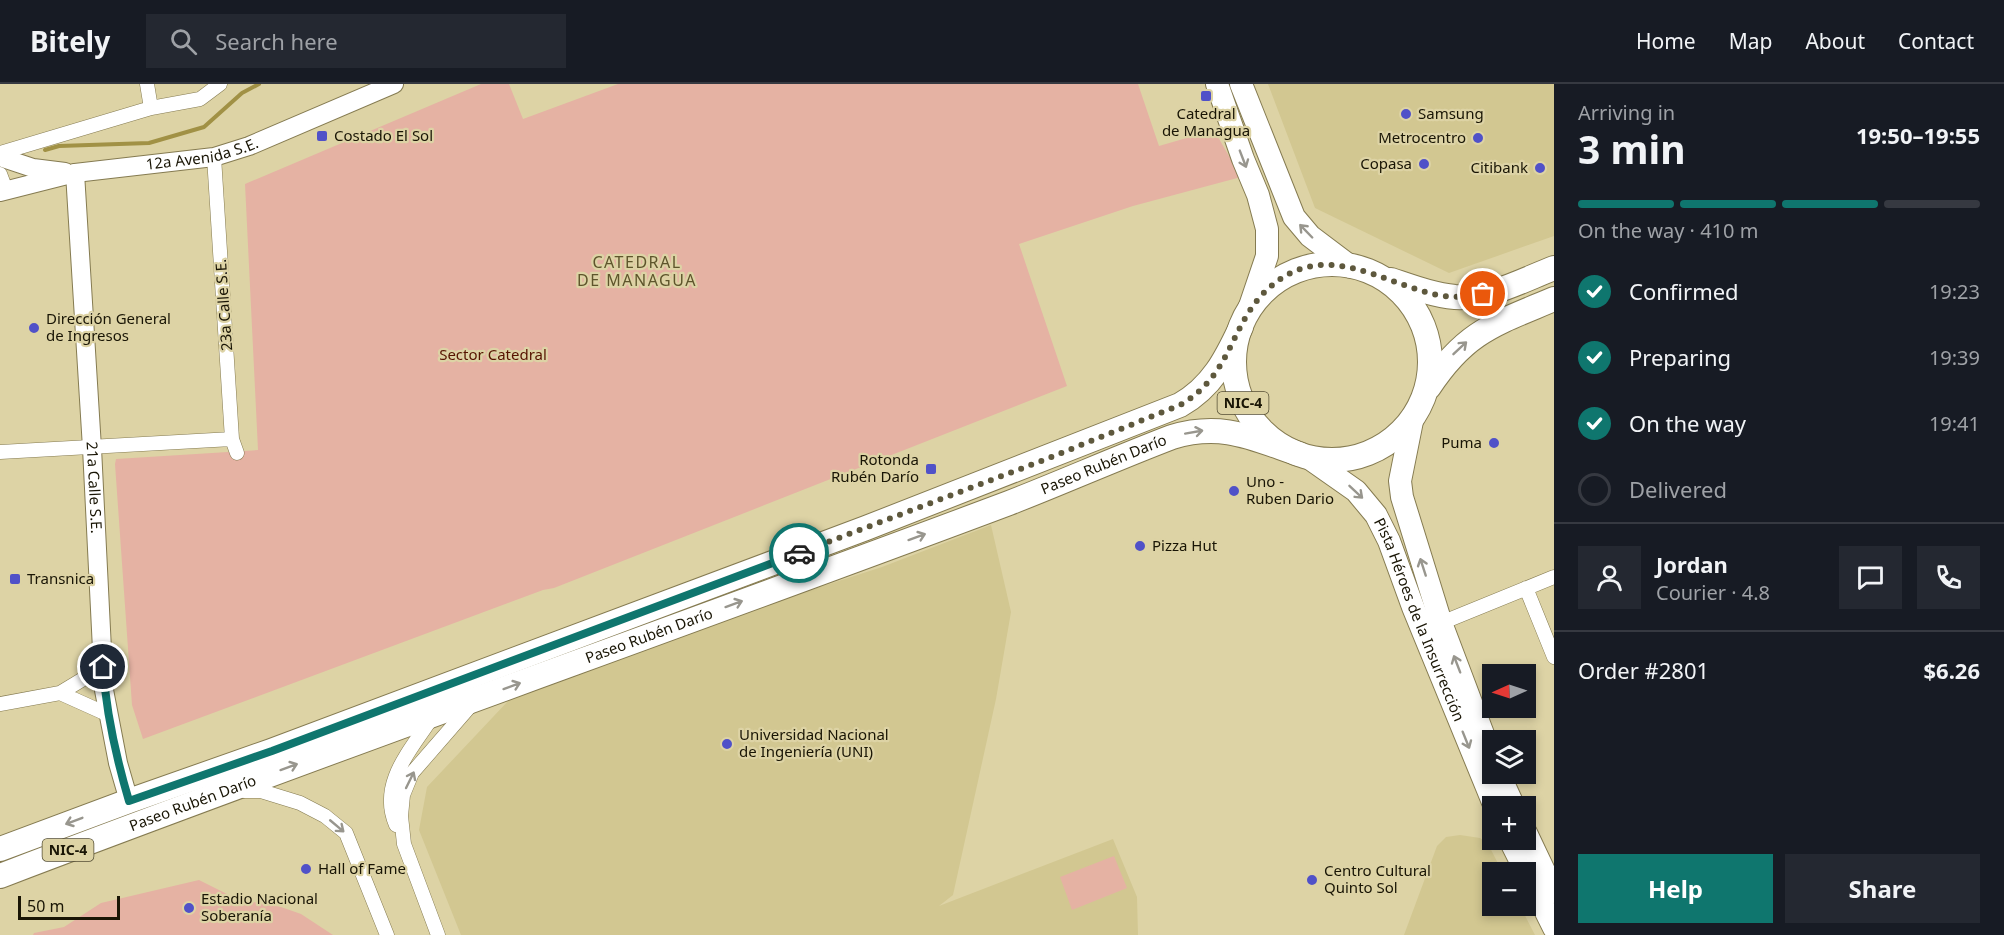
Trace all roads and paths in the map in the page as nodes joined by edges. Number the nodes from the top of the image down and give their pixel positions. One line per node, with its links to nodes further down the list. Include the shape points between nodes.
1 (147, 84): 6 (street)
2 (220, 84): 6 (street, via 200,99)
3 (394, 84): 9 (street, 12a Avenida S.E.)
4 (1217, 84): 15 (main road, one-way to 15, via 1267,229 1267,256)
5 (1240, 84): 13 (main road, one-way to 5, via 1310,236 1294,217)
6 (151, 108): 7 (street)
7 (0, 153)
8 (0, 157): 10 (street, via 33,168)
9 (214, 157): 10 (street, 12a Avenida S.E.); 18 (street, 23a Calle S.E., via 235,446)
10 (75, 173): 11 (street, 12a Avenida S.E.); 18 (street, 21a Calle S.E.)
11 (2, 186)
12 (1554, 268): 13 (highway, NIC-4, via 1469,297 1437,295)
13 (1360, 270): 15 (highway, NIC-4, via 1330,264 1293,272 1257,299); 16 (highway, NIC-4, via 1403,294 1423,326 1430,367)
14 (1554, 299): 16 (highway, NIC-4, one-way to 14, via 1452,355 1471,338)
15 (1245, 319): 20 (highway, NIC-4, via 1234,358 1242,400 1266,435); 32 (highway, Paseo Rubén Darío / NIC-4, via 1211,380 1180,405 866,528)
16 (1424, 394): 17 (highway, NIC-4)
17 (1413, 416): 20 (highway, NIC-4, via 1393,439 1368,453 1341,460); 23 (main road, Pista Héroes de la Insurrección, one-way to 17, via 1402,497 1400,481)
18 (92, 448): 19 (street); 25 (street, 21a Calle S.E.)
19 (0, 452)
20 (1304, 456): 27 (highway, Paseo Rubén Darío / NIC-4, one-way to 20, via 1012,502 1189,432 1231,433); 34 (main road, Pista Héroes de la Insurrección, one-way to 34, via 1356,491 1376,515)
21 (1554, 577): 22 (street)
22 (1526, 588): 23 (street); 24 (street)
23 (1441, 623): 31 (main road, Pista Héroes de la Insurrección, one-way to 23)
24 (1554, 657)
25 (103, 667): 26 (street); 29 (street, 21a Calle S.E.)
26 (60, 693): 28 (street); 29 (street)
27 (477, 698): 30 (highway, Paseo Rubén Darío / NIC-4); 37 (street, one-way to 27, via 403,795 412,773)
28 (0, 704)
29 (108, 716): 35 (street, 21a Calle S.E.)
30 (433, 716): 33 (highway, Paseo Rubén Darío / NIC-4, one-way to 30); 37 (street, via 395,775 390,797)
31 (1482, 732)
32 (272, 751): 35 (highway, Paseo Rubén Darío / NIC-4); 36 (highway, via 245,770 138,811)
33 (224, 791): 36 (highway, Paseo Rubén Darío / NIC-4); 45 (street, one-way to 45, via 261,791 300,803 346,833)
34 (1491, 796)
35 (129, 801): 36 (highway); 38 (highway, Paseo Rubén Darío / NIC-4, one-way to 38); 41 (highway, via 130,811 124,820)
36 (136, 825): 41 (highway, Paseo Rubén Darío / NIC-4)
37 (404, 844): 46 (street)
38 (3, 850)
39 (1515, 850): 44 (main road)
40 (1534, 850): 43 (main road)
41 (32, 863): 42 (highway, Paseo Rubén Darío / NIC-4)
42 (0, 876)
43 (1554, 892)
44 (1554, 928)
45 (387, 935)
46 (438, 935)

